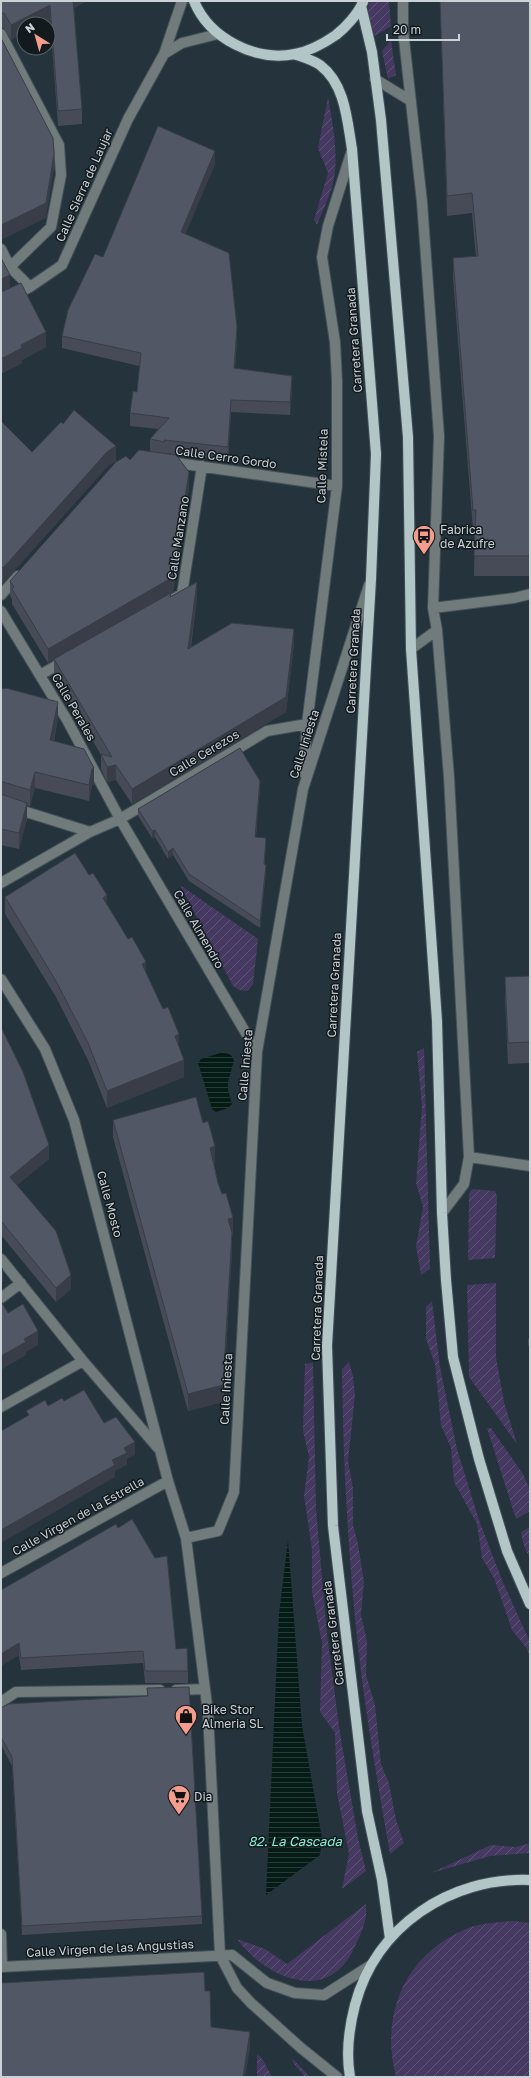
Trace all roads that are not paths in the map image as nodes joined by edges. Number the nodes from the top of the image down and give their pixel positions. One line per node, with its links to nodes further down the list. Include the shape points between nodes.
1 (182, 1): 7 (street, Calle Sierra de Laujar)
2 (194, 1): 6 (main road, Carretera Granada, via 205,20)
3 (403, 1): 10 (street, via 403,30)
4 (362, 3): 8 (main road, Carretera Granada, via 344,29 321,46); 9 (main road, Carretera Granada)
5 (1, 34): 13 (street, via 59,145 61,175 51,227)
6 (218, 34): 7 (street, Calle Sierra de Laujar, via 182,43); 8 (main road, Carretera Granada, via 241,48 267,55)
7 (164, 54): 14 (street, Calle Sierra de Laujar, via 128,119 62,265)
8 (294, 54): 11 (main road, Carretera Granada, via 319,64 333,79 345,105)
9 (375, 79): 10 (street); 27 (main road, Carretera Granada, via 381,120 408,437)
10 (411, 101): 24 (street, via 422,202 439,436)
11 (352, 148): 18 (street, Calle Mistela, via 328,226 322,257 335,350); 20 (main road, Carretera Granada, via 376,454)
12 (1, 249): 13 (street)
13 (10, 267): 14 (street)
14 (30, 287): 15 (street, Calle Sierra de Laujar)
15 (1, 301)
16 (160, 460): 17 (street, Calle Cerro Gordo)
17 (202, 466): 18 (street, Calle Cerro Gordo); 23 (street, Calle Manzano, via 182,594)
18 (337, 486): 30 (street, Calle Mistela)
19 (28, 565): 22 (street)
20 (371, 579): 31 (street, Calle Iniesta); 55 (main road, Carretera Granada, via 327,1346 333,1526 367,1811 382,1880)
21 (530, 594): 24 (street)
22 (1, 595)
23 (161, 606)
24 (433, 608): 26 (street)
25 (1, 611): 29 (street, Calle Perales)
26 (437, 630): 27 (street); 38 (street, via 449,777)
27 (411, 649): 40 (main road, Carretera Granada, via 437,1020)
28 (73, 656): 29 (street)
29 (40, 675): 33 (street, Calle Perales)
30 (307, 724): 31 (street, Calle Mistela); 33 (street, Calle Cerezos, via 267,731)
31 (303, 789): 37 (street, Calle Iniesta)
32 (1, 804): 34 (street)
33 (120, 819): 34 (street, Calle Cerezos); 37 (street, Calle Almendro)
34 (90, 832): 35 (street, Calle Cerezos)
35 (1, 883)
36 (1, 979): 46 (street, Calle Mosto, via 45,1049 74,1120)
37 (257, 1052): 48 (street, Calle Iniesta, via 234,1492 218,1531)
38 (470, 1157): 39 (street); 40 (street, via 464,1184)
39 (530, 1166)
40 (442, 1213): 50 (main road, Carretera Granada, via 453,1357 479,1459 507,1551)
41 (1, 1259): 42 (street)
42 (21, 1283): 43 (street); 44 (street)
43 (1, 1298)
44 (83, 1361): 45 (street); 46 (street)
45 (1, 1407)
46 (160, 1450): 47 (street, Calle Mosto)
47 (168, 1481): 48 (street, Calle Mosto); 49 (street, Calle Virgen de la Estrella)
48 (186, 1538): 51 (street, Calle Mosto)
49 (1, 1573)
50 (530, 1604)
51 (205, 1689): 52 (street, via 16,1692); 56 (street, Calle Mosto)
52 (1, 1702)
53 (530, 1880): 55 (main road, via 488,1882 439,1899 418,1913)
54 (1, 1934): 58 (street)
55 (390, 1939): 57 (main road)
56 (220, 1956): 57 (street, Calle Virgen de las Angustias, via 232,1955 267,1983 295,1993 324,1995); 58 (street, Calle Virgen de las Angustias); 59 (street, via 237,1988 301,2048)
57 (371, 1965): 60 (main road, via 351,2019 348,2045)
58 (2, 1967)
59 (338, 2077)
60 (350, 2077)

